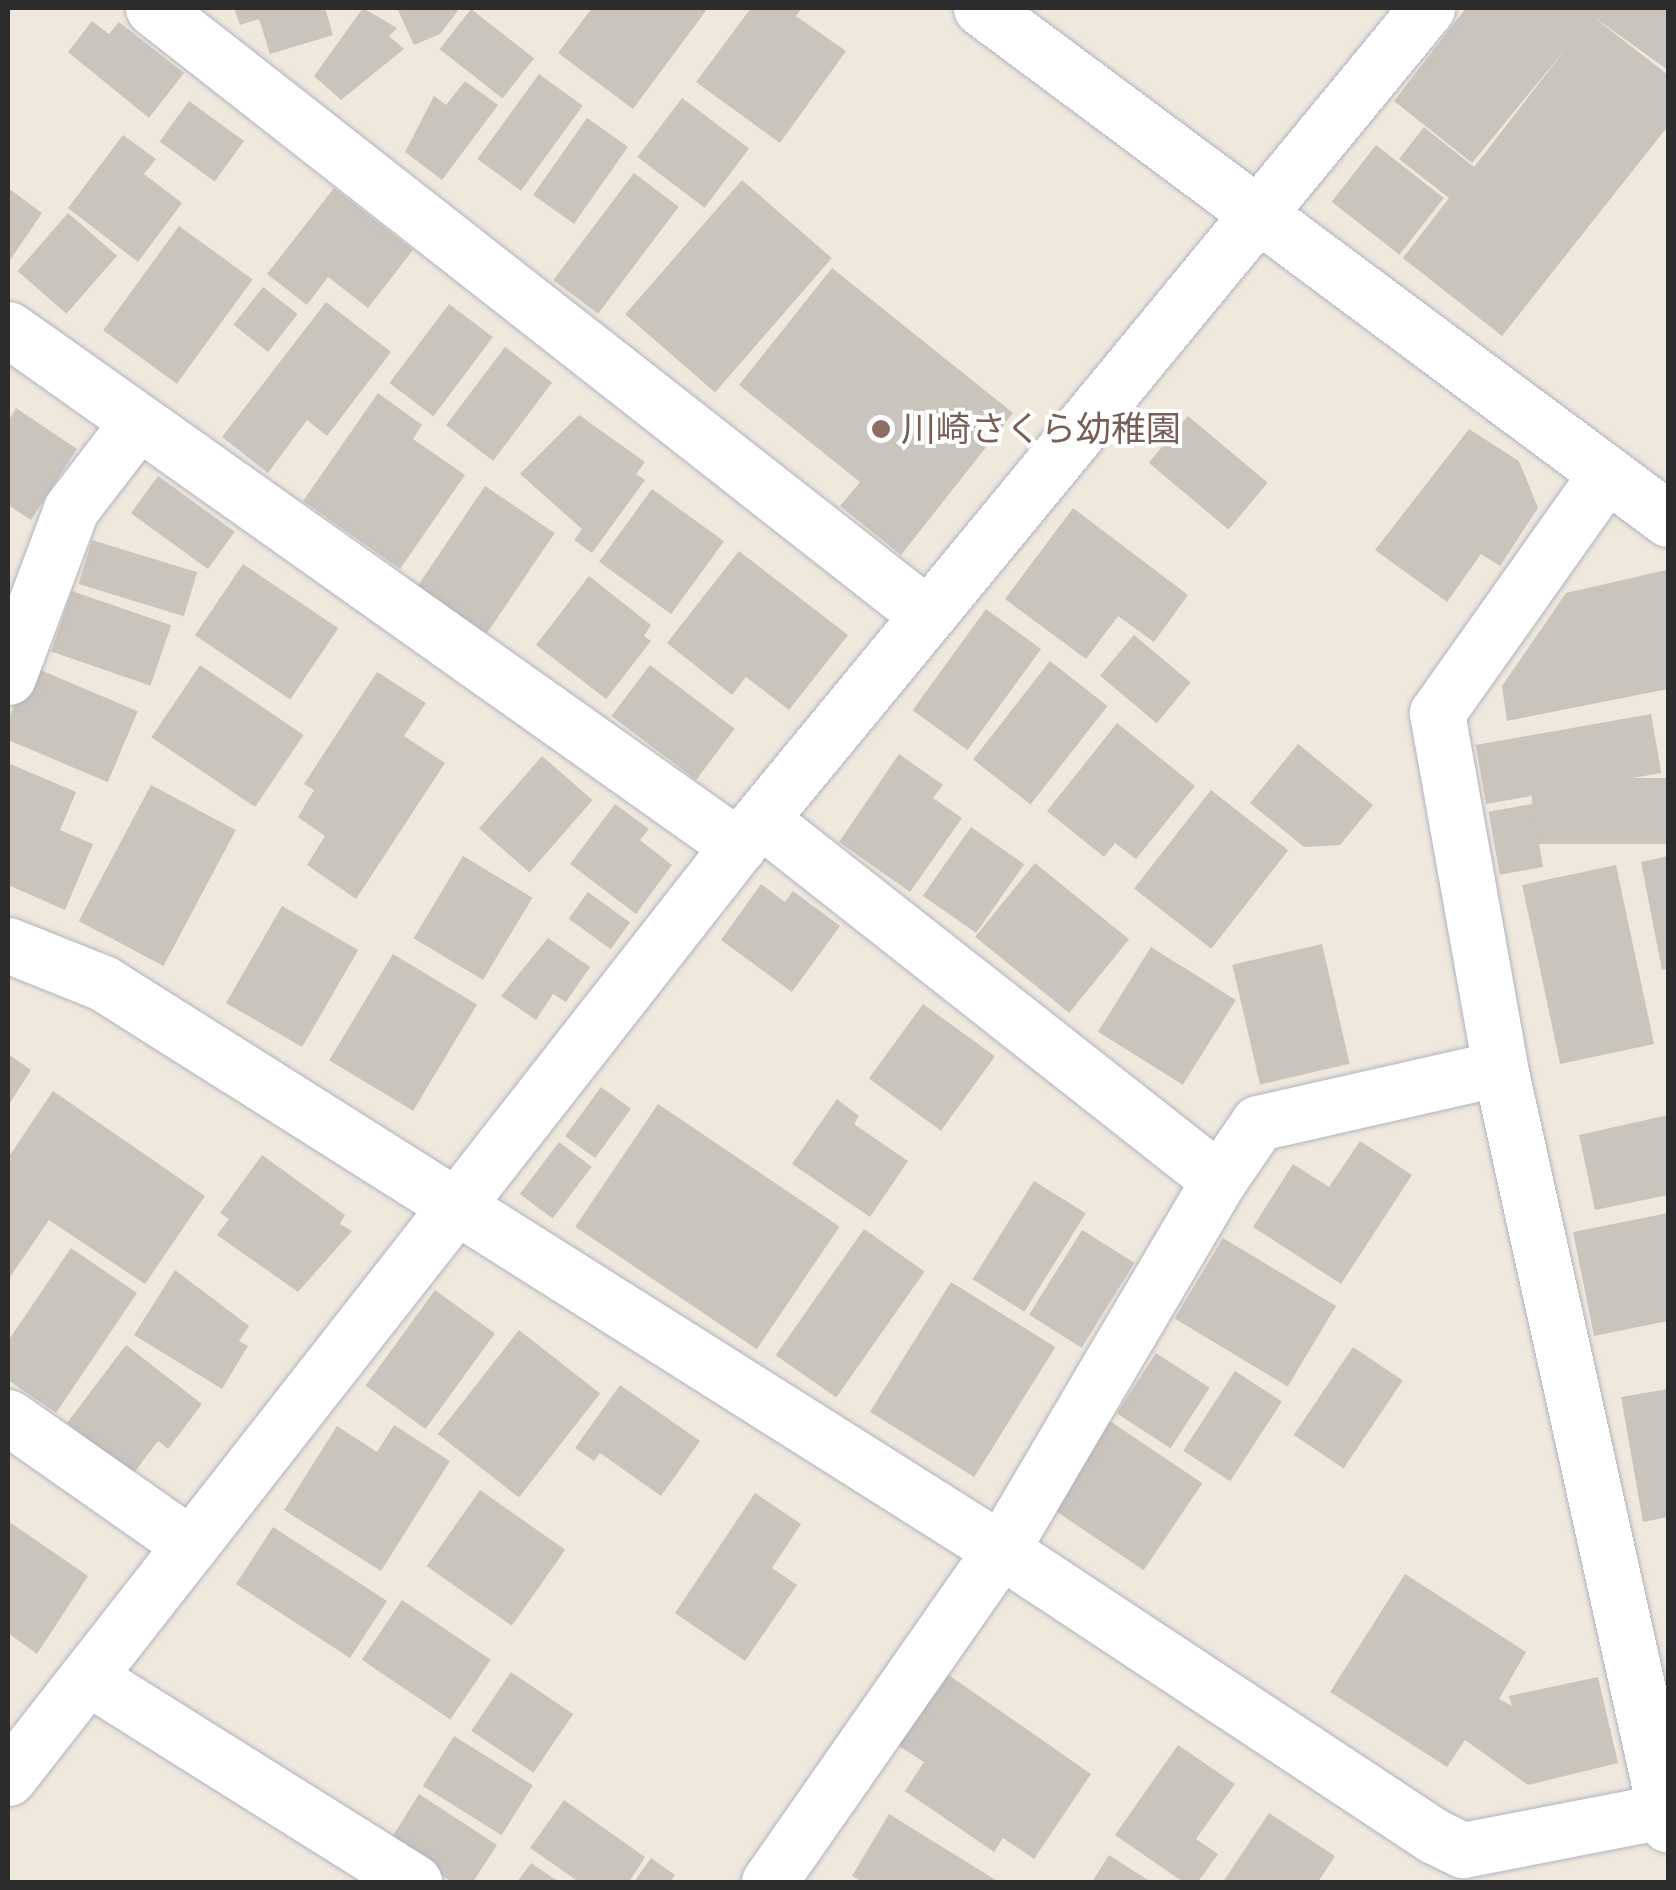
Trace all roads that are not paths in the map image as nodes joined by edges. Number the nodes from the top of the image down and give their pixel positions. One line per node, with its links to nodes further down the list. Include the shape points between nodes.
1 (153, 8): 9 (street)
2 (981, 8): 4 (street)
3 (1427, 8): 4 (street)
4 (1262, 218): 7 (street); 9 (street)
5 (8, 330): 6 (street)
6 (137, 423): 10 (street, via 71,509); 11 (street)
7 (1604, 477): 8 (street); 13 (street, via 1437,713)
8 (1668, 519)
9 (926, 614): 11 (street)
10 (8, 677)
11 (751, 834): 14 (street); 15 (street)
12 (8, 945): 15 (street, via 104,983)
13 (1500, 1068): 14 (street, via 1258,1123); 21 (street)
14 (1219, 1180): 18 (street)
15 (458, 1206): 17 (street); 18 (street)
16 (8, 1417): 17 (street)
17 (191, 1545): 19 (street)
18 (1002, 1550): 22 (street); 24 (street)
19 (89, 1678): 20 (street); 23 (street)
20 (8, 1778)
21 (1668, 1815): 22 (street)
22 (1450, 1866)
23 (414, 1882)
24 (769, 1882)

